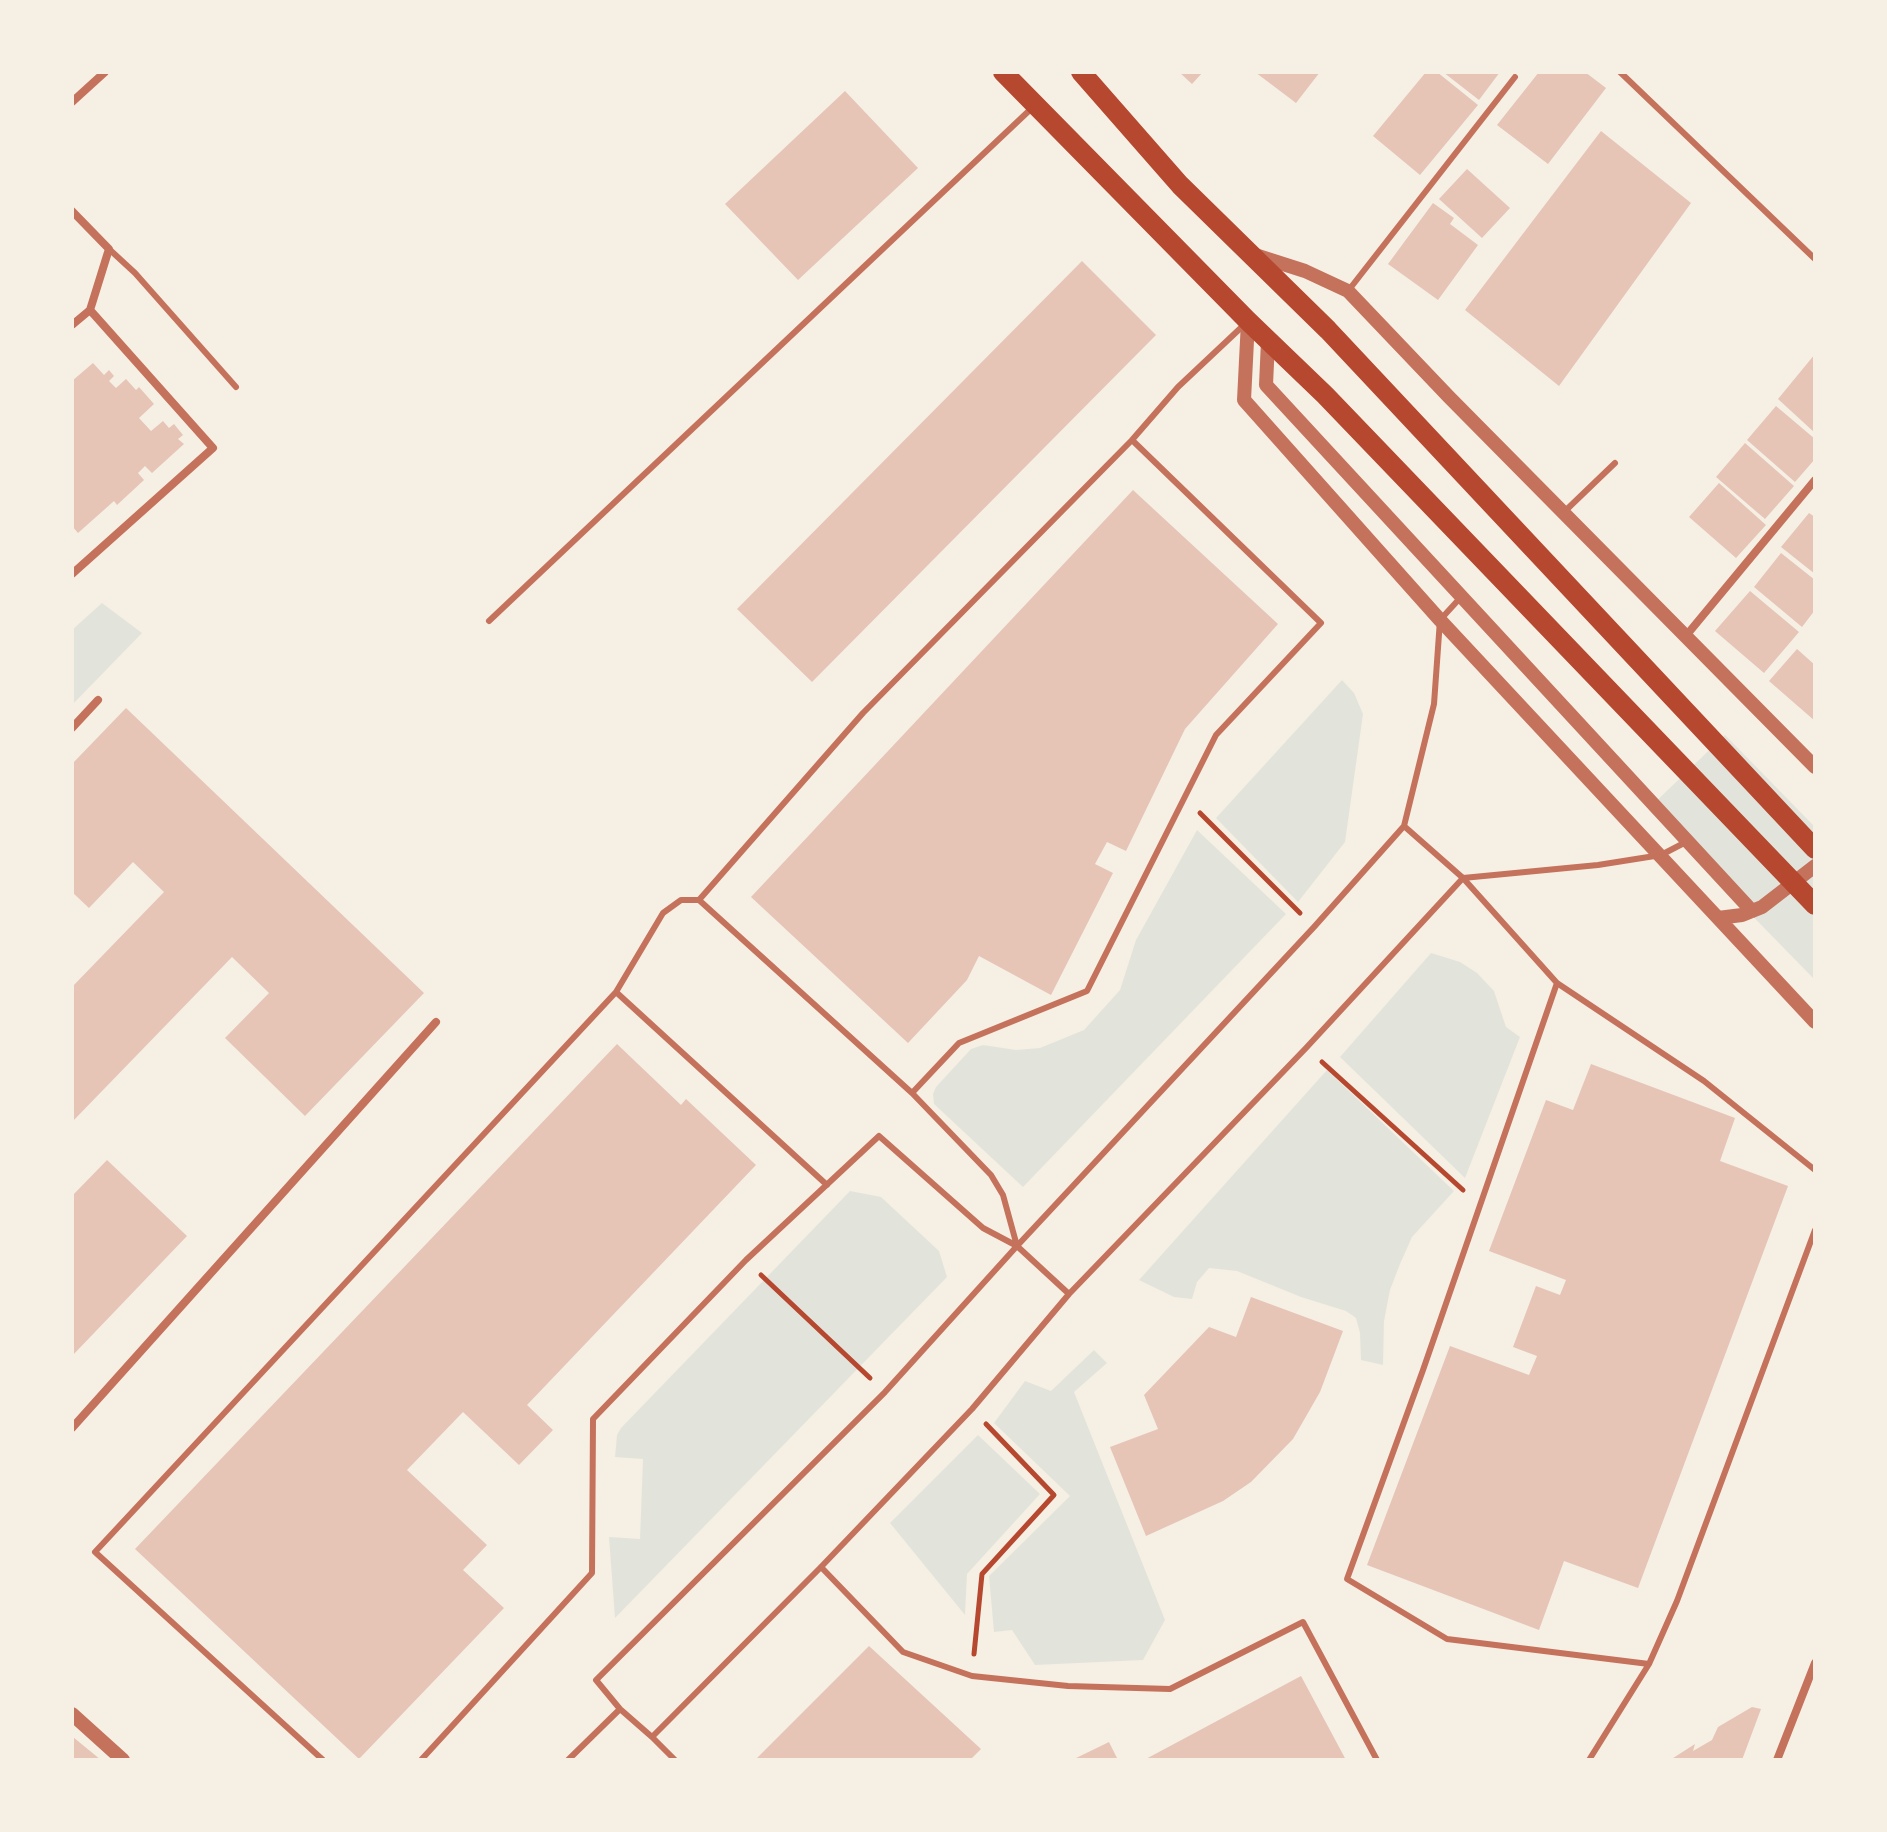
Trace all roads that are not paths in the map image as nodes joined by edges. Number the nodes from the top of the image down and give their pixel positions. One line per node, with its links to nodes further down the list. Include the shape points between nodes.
1 (105, 72): 6 (street)
2 (1003, 72): 7 (main road)
3 (1081, 72): 10 (main road, via 1180,185)
4 (1620, 72): 11 (lane)
5 (1515, 77): 12 (lane)
6 (72, 102)
7 (1034, 106): 14 (main road); 25 (lane)
8 (72, 211): 9 (street)
9 (109, 249): 13 (street); 17 (lane)
10 (1251, 254): 12 (street); 32 (main road)
11 (1815, 259)
12 (1348, 291): 21 (street)
13 (90, 310): 15 (street); 22 (street, via 213,448)
14 (1248, 321): 16 (main road); 18 (lane, via 1178,387); 24 (street, via 1244,400)
15 (72, 325)
16 (1268, 341): 23 (street, via 1266,385); 37 (main road)
17 (236, 387)
18 (1132, 440): 36 (lane, via 863,713); 44 (lane, via 1321,623 1216,735 1087,991 959,1043)
19 (1615, 463): 21 (lane)
20 (1815, 480): 26 (street)
21 (1563, 513): 26 (street)
22 (72, 574)
23 (1461, 597): 24 (lane); 31 (street)
24 (1440, 620): 30 (lane, via 1434,704); 33 (street)
25 (489, 621)
26 (1685, 637): 29 (street)
27 (98, 700): 28 (street)
28 (72, 728)
29 (1815, 767)
30 (1404, 826): 35 (lane); 48 (lane)
31 (1686, 842): 33 (lane); 38 (street)
32 (1815, 849)
33 (1661, 855): 35 (lane); 39 (street)
34 (1815, 866): 38 (street)
35 (1463, 878): 40 (lane); 49 (lane)
36 (699, 900): 41 (lane, via 681,900 663,913); 44 (lane)
37 (1815, 905)
38 (1752, 911): 39 (street)
39 (1718, 918): 43 (street)
40 (1557, 983): 45 (lane, via 1704,1081); 53 (lane, via 1347,1579 1447,1639)
41 (616, 992): 46 (lane); 58 (lane, via 95,1552)
42 (436, 1022): 50 (street)
43 (1815, 1022)
44 (912, 1093): 48 (lane, via 991,1175 1003,1195)
45 (1815, 1170)
46 (827, 1185): 48 (lane, via 879,1136 983,1228); 59 (lane, via 746,1260 593,1419 592,1573)
47 (1815, 1230): 53 (lane)
48 (1017, 1246): 49 (lane); 54 (lane, via 885,1392 596,1680)
49 (1069, 1294): 51 (lane, via 972,1409)
50 (72, 1428)
51 (821, 1567): 56 (lane); 62 (lane, via 903,1652 972,1676 1170,1689 1303,1622)
52 (1815, 1663): 64 (street)
53 (1649, 1664): 63 (lane)
54 (620, 1709): 56 (lane); 60 (lane)
55 (72, 1714): 57 (street)
56 (652, 1737): 61 (lane)
57 (123, 1760)
58 (323, 1760)
59 (421, 1760)
60 (568, 1760)
61 (675, 1760)
62 (1377, 1760)
63 (1589, 1760)
64 (1777, 1760)

